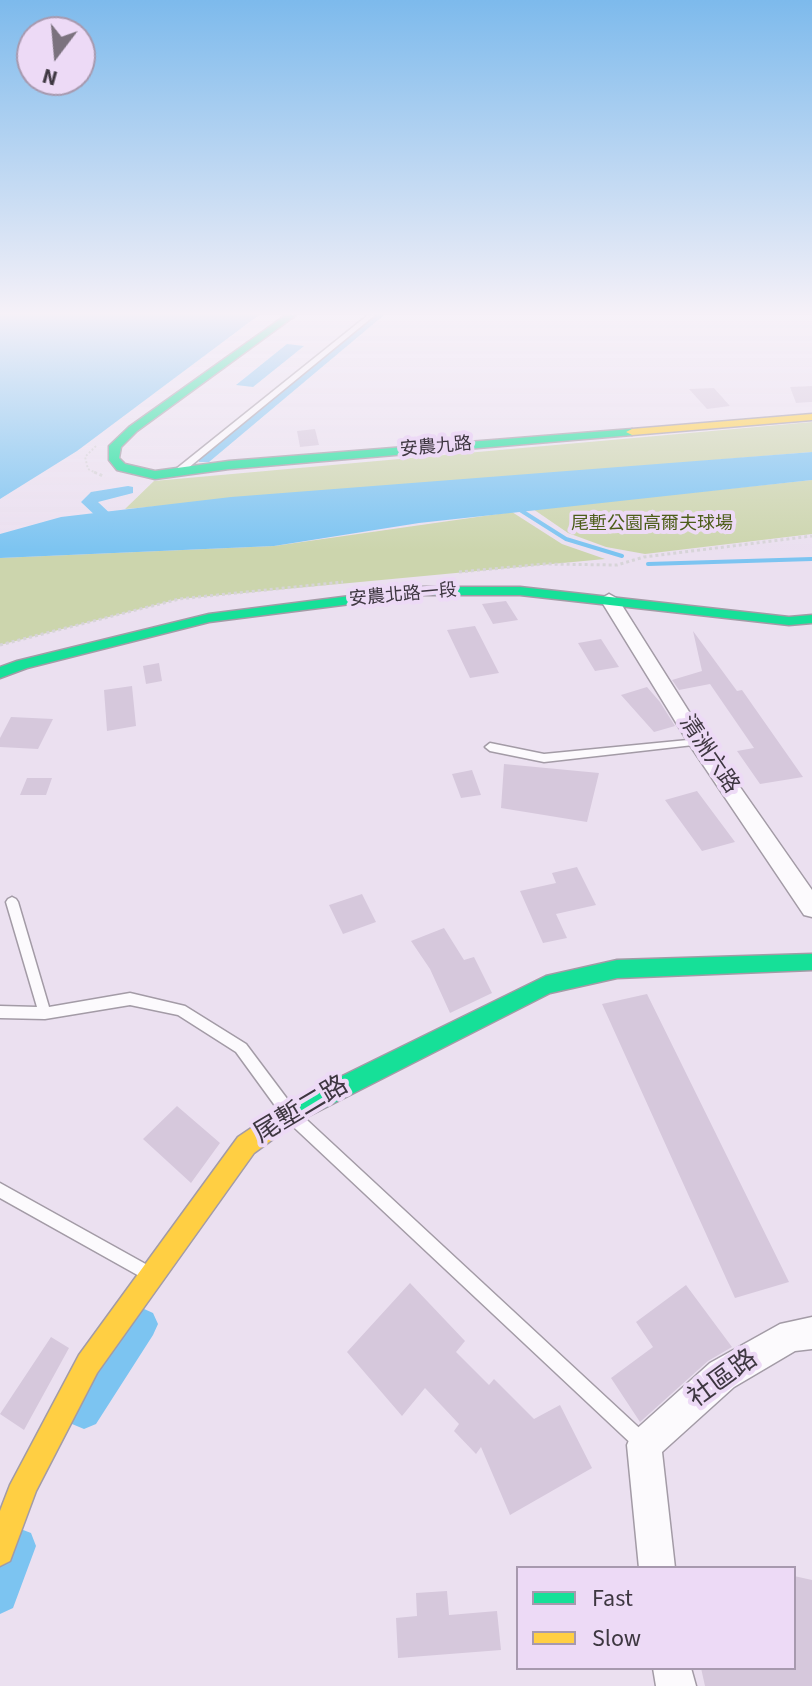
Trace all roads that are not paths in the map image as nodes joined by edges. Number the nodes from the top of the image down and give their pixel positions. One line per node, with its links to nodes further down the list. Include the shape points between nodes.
1 (182, 394): 4 (street, 安農九路, via 133,429 115,446 113,458 134,472)
2 (275, 394): 4 (lane)
3 (812, 417): 4 (street, 安農九路)
4 (179, 471)
5 (609, 599): 6 (street, 安農北路一段, via 789,621); 7 (street, 安農北路一段, via 520,591 421,591 209,618); 8 (street, 清洲六路)
6 (812, 619)
7 (0, 673)
8 (698, 742): 9 (lane, via 544,758); 11 (street, 清洲六路)
9 (490, 747)
10 (12, 902): 14 (lane)
11 (812, 908)
12 (812, 962): 15 (street, 尾塹二路, via 617,969 546,985)
13 (0, 1012): 14 (lane)
14 (45, 1013): 15 (lane, via 130,999 181,1010 241,1048)
15 (289, 1113): 17 (street, 尾塹二路, via 246,1145); 19 (lane)
16 (0, 1190): 17 (lane)
17 (153, 1276): 20 (street, 尾塹二路, via 88,1364 24,1485)
18 (812, 1333): 19 (street, 社區路, via 791,1335 722,1375)
19 (644, 1445): 21 (street)
20 (0, 1551)
21 (657, 1566)

